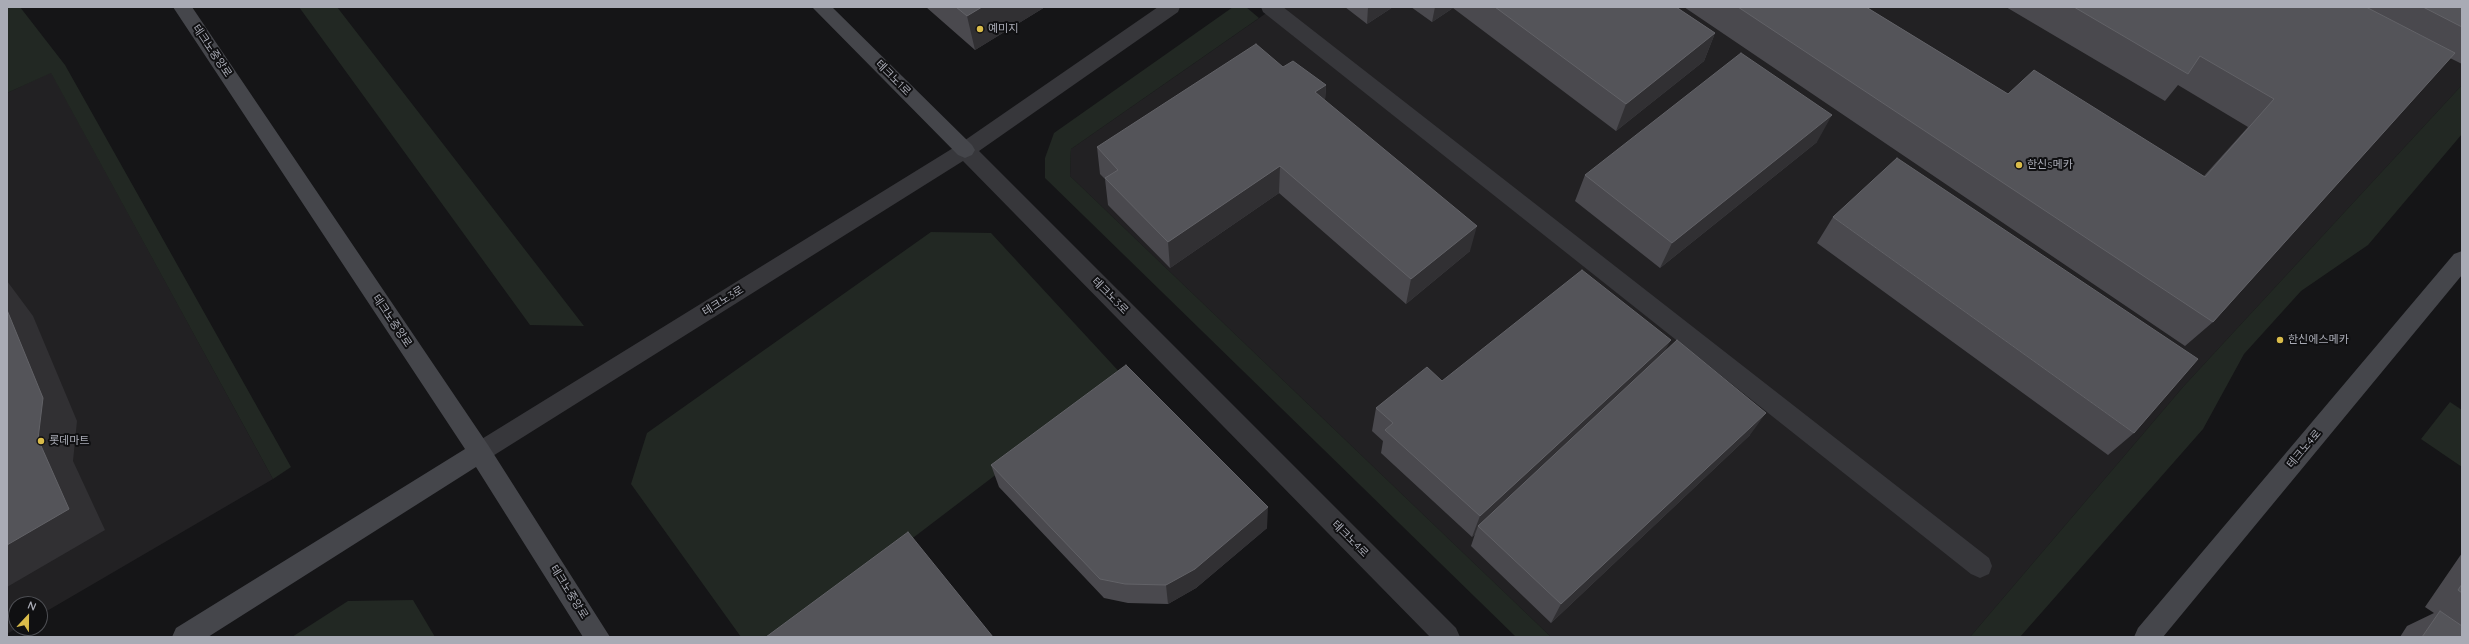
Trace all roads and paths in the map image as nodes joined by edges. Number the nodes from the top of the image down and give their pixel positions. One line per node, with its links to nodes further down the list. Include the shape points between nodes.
1 (182, 7): 8 (main road, 테크노중앙로)
2 (821, 7): 5 (main road, 테크노1로)
3 (1171, 7): 5 (street, 테크노3로)
4 (1270, 7): 9 (street)
5 (965, 150): 7 (street, 테크노3로); 8 (street, 테크노3로)
6 (2462, 260): 13 (main road, 테크노4로)
7 (1254, 442): 12 (street, 테크노4로)
8 (480, 452): 10 (main road); 11 (main road, 테크노중앙로)
9 (1980, 566)
10 (185, 637)
11 (597, 637)
12 (1447, 637)
13 (2147, 637)

